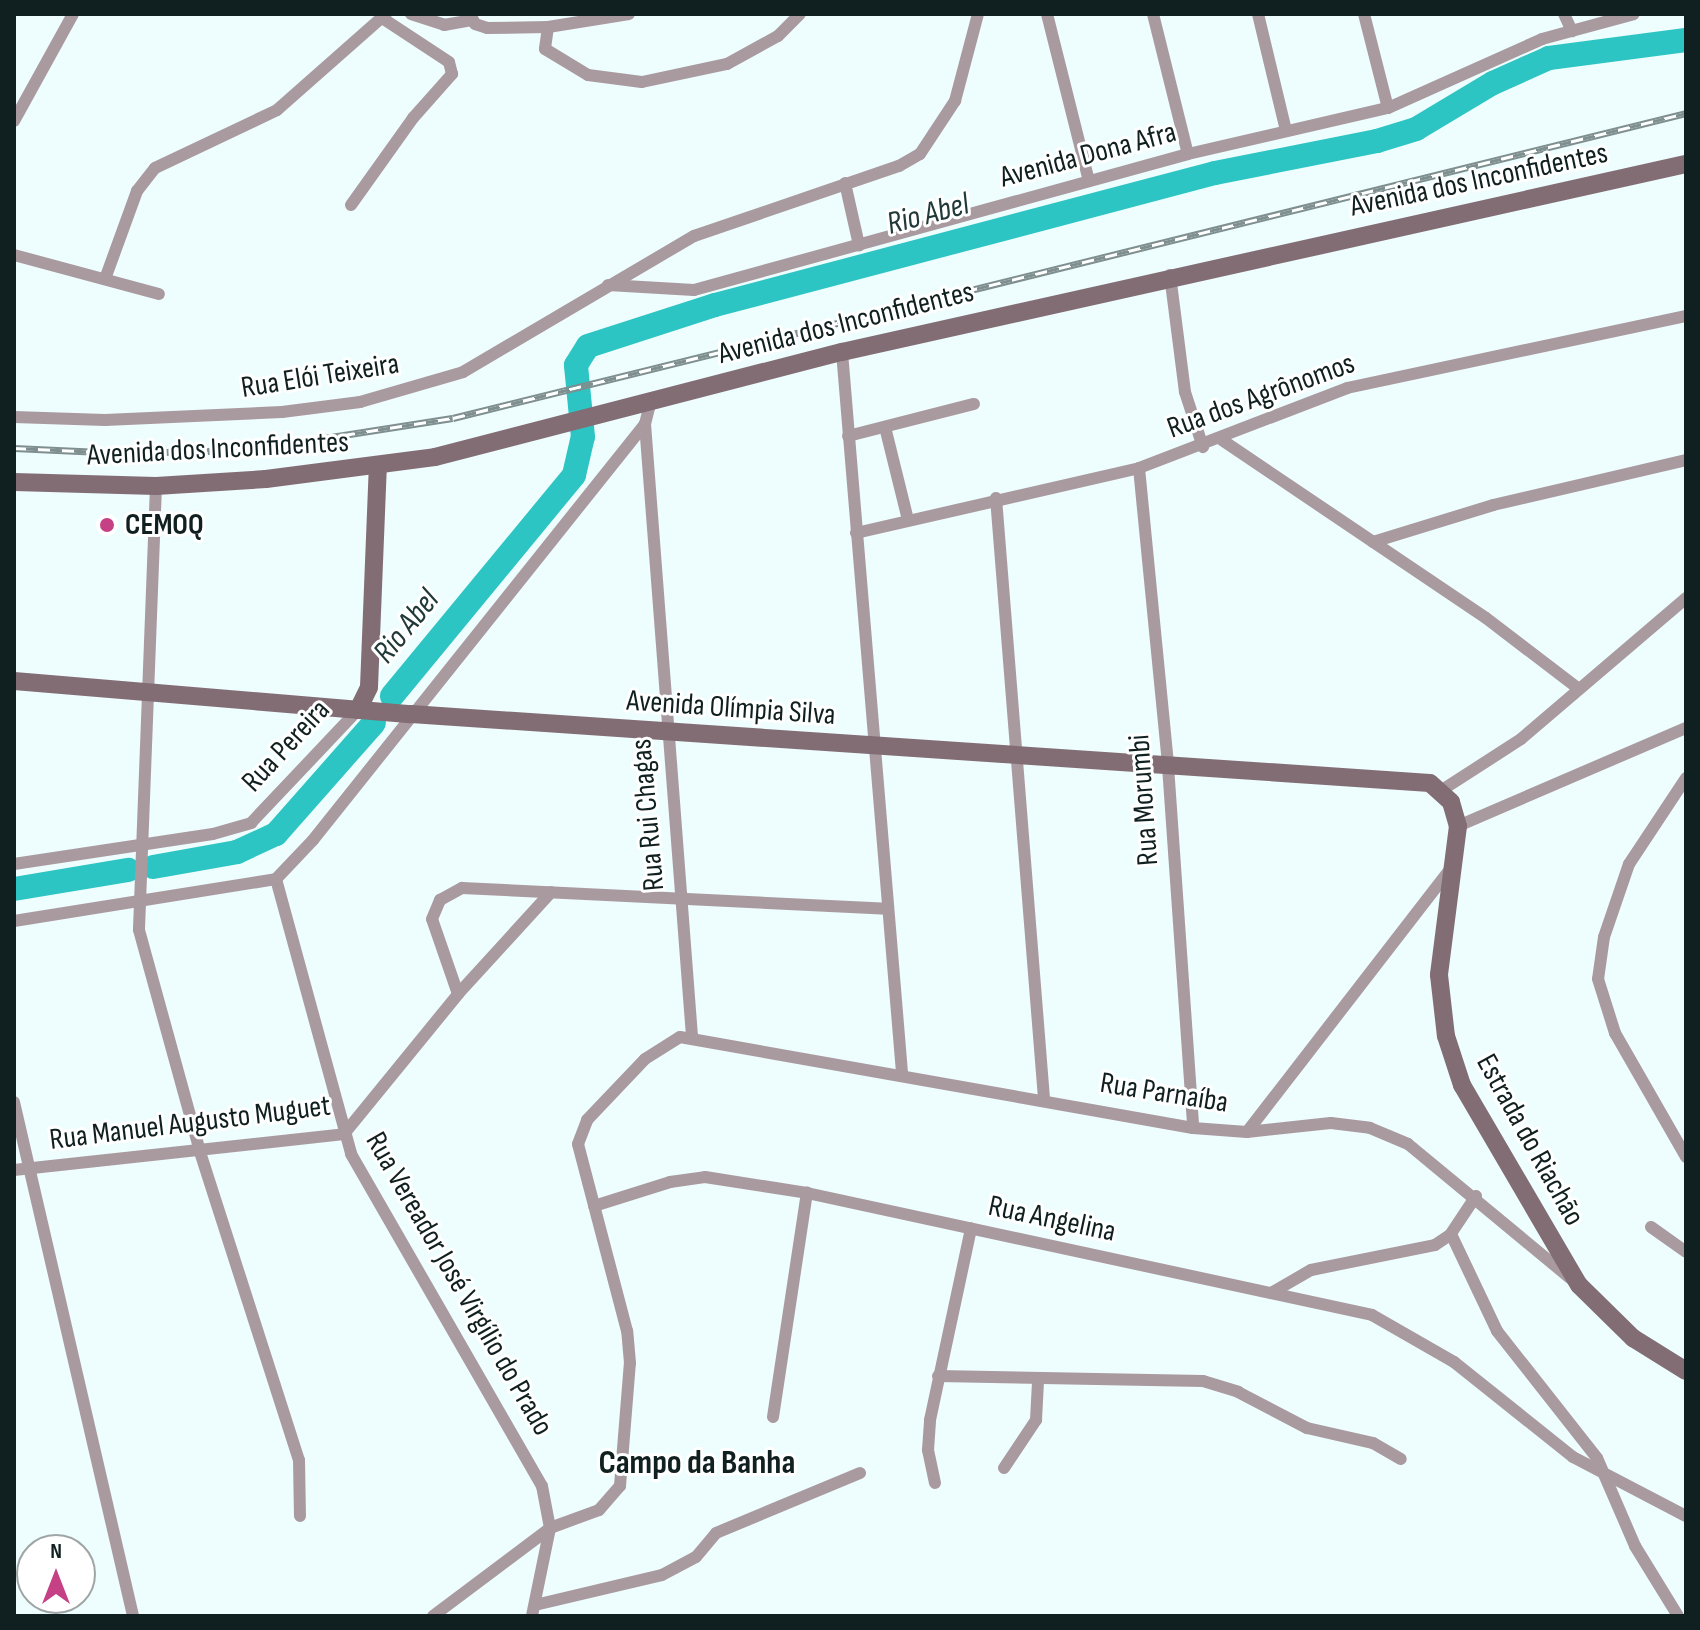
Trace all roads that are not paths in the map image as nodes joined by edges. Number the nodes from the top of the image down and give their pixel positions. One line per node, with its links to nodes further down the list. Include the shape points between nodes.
1 (73, 14): 17 (street)
2 (411, 14): 13 (street, via 444,25)
3 (629, 14): 14 (street)
4 (800, 14): 14 (street, via 778,36 727,64 642,82 607,80 558,61 544,43)
5 (978, 14): 22 (street, Rua Elói Teixeira, via 955,101 935,138 899,166)
6 (1047, 14): 21 (street)
7 (1153, 14): 19 (street)
8 (1258, 14): 18 (street)
9 (1364, 14): 16 (street)
10 (1564, 14): 15 (street)
11 (1634, 14): 15 (street, Avenida Dona Afra)
12 (384, 16): 23 (street, via 449,62 452,74 413,118); 27 (street, via 277,110 155,168 137,191)
13 (471, 17): 14 (street, via 487,28)
14 (548, 27)
15 (1572, 31): 16 (street, Avenida Dona Afra, via 1517,49)
16 (1388, 108): 18 (street, Avenida Dona Afra)
17 (14, 121)
18 (1286, 131): 19 (street, Avenida Dona Afra)
19 (1188, 154): 21 (street, Avenida Dona Afra)
20 (1686, 164): 26 (main road, Avenida dos Inconfidentes)
21 (1089, 181): 24 (street, Avenida Dona Afra)
22 (845, 183): 24 (street); 28 (street, Rua Elói Teixeira, via 694,236)
23 (351, 205)
24 (859, 245): 28 (street, Avenida Dona Afra, via 694,290)
25 (14, 255): 27 (street)
26 (1170, 275): 31 (main road, Avenida dos Inconfidentes); 39 (street, via 1180,369)
27 (105, 279): 29 (street)
28 (608, 285): 34 (street, Rua Elói Teixeira, via 463,372 371,399 230,416)
29 (159, 294)
30 (1686, 316): 38 (street, Rua dos Agrônomos, via 1347,388)
31 (842, 352): 32 (main road, Avenida dos Inconfidentes); 37 (street)
32 (651, 400): 35 (street, Rua Rui Chagas); 41 (main road, Avenida dos Inconfidentes)
33 (974, 404): 36 (street)
34 (14, 417)
35 (645, 424): 54 (street); 56 (street, Rua Rui Chagas)
36 (885, 427): 37 (street); 46 (street)
37 (848, 436): 47 (street)
38 (1222, 440): 39 (street, Rua dos Agrônomos); 48 (street)
39 (1203, 447): 42 (street, Rua dos Agrônomos)
40 (1686, 460): 48 (street, via 1493,505)
41 (378, 467): 44 (main road, Avenida dos Inconfidentes); 53 (main road, Rua Pereira)
42 (1139, 468): 45 (street, Rua dos Agrônomos); 59 (street, Rua Morumbi)
43 (14, 482): 44 (main road, Avenida dos Inconfidentes)
44 (156, 486): 51 (street)
45 (996, 498): 46 (street, Rua dos Agrônomos); 58 (street)
46 (908, 520): 47 (street, Rua dos Agrônomos)
47 (856, 533): 57 (street)
48 (1373, 542): 52 (street)
49 (1686, 598): 52 (street)
50 (14, 681): 51 (main road, Avenida Olímpia Silva)
51 (146, 689): 53 (main road, Avenida Olímpia Silva); 63 (street)
52 (1579, 689): 61 (street, via 1521,739)
53 (364, 710): 54 (main road, Avenida Olímpia Silva); 63 (street, Rua Pereira, via 251,823)
54 (405, 713): 56 (main road, Avenida Olímpia Silva); 66 (street, via 313,840)
55 (1686, 728): 62 (street)
56 (667, 732): 57 (main road, Avenida Olímpia Silva); 68 (street, Rua Rui Chagas)
57 (875, 746): 58 (main road, Avenida Olímpia Silva); 70 (street)
58 (1018, 756): 59 (main road, Avenida Olímpia Silva); 75 (street)
59 (1168, 766): 61 (main road, Avenida Olímpia Silva, via 1418,780); 77 (street, Rua Morumbi)
60 (1686, 778): 81 (street, via 1629,864 1604,937 1598,979 1615,1033)
61 (1442, 790): 62 (main road)
62 (1458, 826): 65 (main road, Estrada do Riachão)
63 (139, 848): 64 (street, Rua Pereira); 69 (street)
64 (14, 864)
65 (1450, 869): 78 (street); 91 (main road, Estrada do Riachão, via 1439,975 1453,1061 1483,1123)
66 (276, 879): 69 (street); 79 (street, Rua Vereador José Virgílio do Prado)
67 (551, 892): 68 (street); 72 (street, Rua Manuel Augusto Muguet); 72 (street, via 462,888 440,900 432,919)
68 (681, 900): 70 (street); 73 (street, Rua Rui Chagas)
69 (138, 901): 71 (street); 80 (street, via 139,930)
70 (886, 909): 74 (street)
71 (14, 921)
72 (458, 994): 79 (street, Rua Manuel Augusto Muguet)
73 (692, 1036): 74 (street, Rua Parnaíba); 86 (street, via 656,1048 580,1133 578,1159)
74 (902, 1073): 75 (street, Rua Parnaíba)
75 (1044, 1099): 77 (street, Rua Parnaíba)
76 (14, 1102): 82 (street)
77 (1193, 1128): 78 (street, Rua Parnaíba)
78 (1247, 1132): 85 (street, Rua Parnaíba, via 1331,1123 1370,1128 1408,1144)
79 (344, 1134): 80 (street, Rua Manuel Augusto Muguet); 104 (street, Rua Vereador José Virgílio do Prado, via 360,1171 530,1461 546,1498)
80 (200, 1152): 82 (street, Rua Manuel Augusto Muguet); 102 (street, via 299,1460)
81 (1686, 1157)
82 (32, 1169): 83 (street, Rua Manuel Augusto Muguet); 106 (street)
83 (14, 1170)
84 (807, 1193): 86 (street, Rua Angelina, via 695,1176); 88 (street, Rua Angelina); 96 (street)
85 (1476, 1196): 89 (street); 91 (street, Rua Parnaíba)
86 (594, 1206): 104 (street, via 627,1331 630,1363 622,1475 617,1492 605,1505)
87 (1651, 1227): 90 (street)
88 (971, 1228): 92 (street, Rua Angelina); 94 (street)
89 (1451, 1234): 92 (street, via 1424,1250 1299,1273); 100 (street, via 1497,1331)
90 (1686, 1252)
91 (1579, 1285): 93 (main road, Estrada do Riachão, via 1633,1338)
92 (1271, 1293): 100 (street, Rua Angelina, via 1384,1318 1481,1383 1573,1457)
93 (1686, 1371)
94 (938, 1376): 95 (street); 101 (street, via 928,1437)
95 (1038, 1381): 97 (street, via 1137,1376 1203,1381 1238,1392 1307,1428 1373,1443); 98 (street, via 1036,1420)
96 (773, 1417)
97 (1401, 1459)
98 (1004, 1468)
99 (860, 1473): 105 (street, via 716,1533 696,1557 662,1575)
100 (1606, 1475): 103 (street, Rua Angelina); 108 (street, via 1635,1546)
101 (935, 1483)
102 (300, 1516)
103 (1686, 1516)
104 (550, 1528): 105 (street); 107 (street)
105 (533, 1611)
106 (133, 1616)
107 (433, 1616)
108 (1678, 1616)

